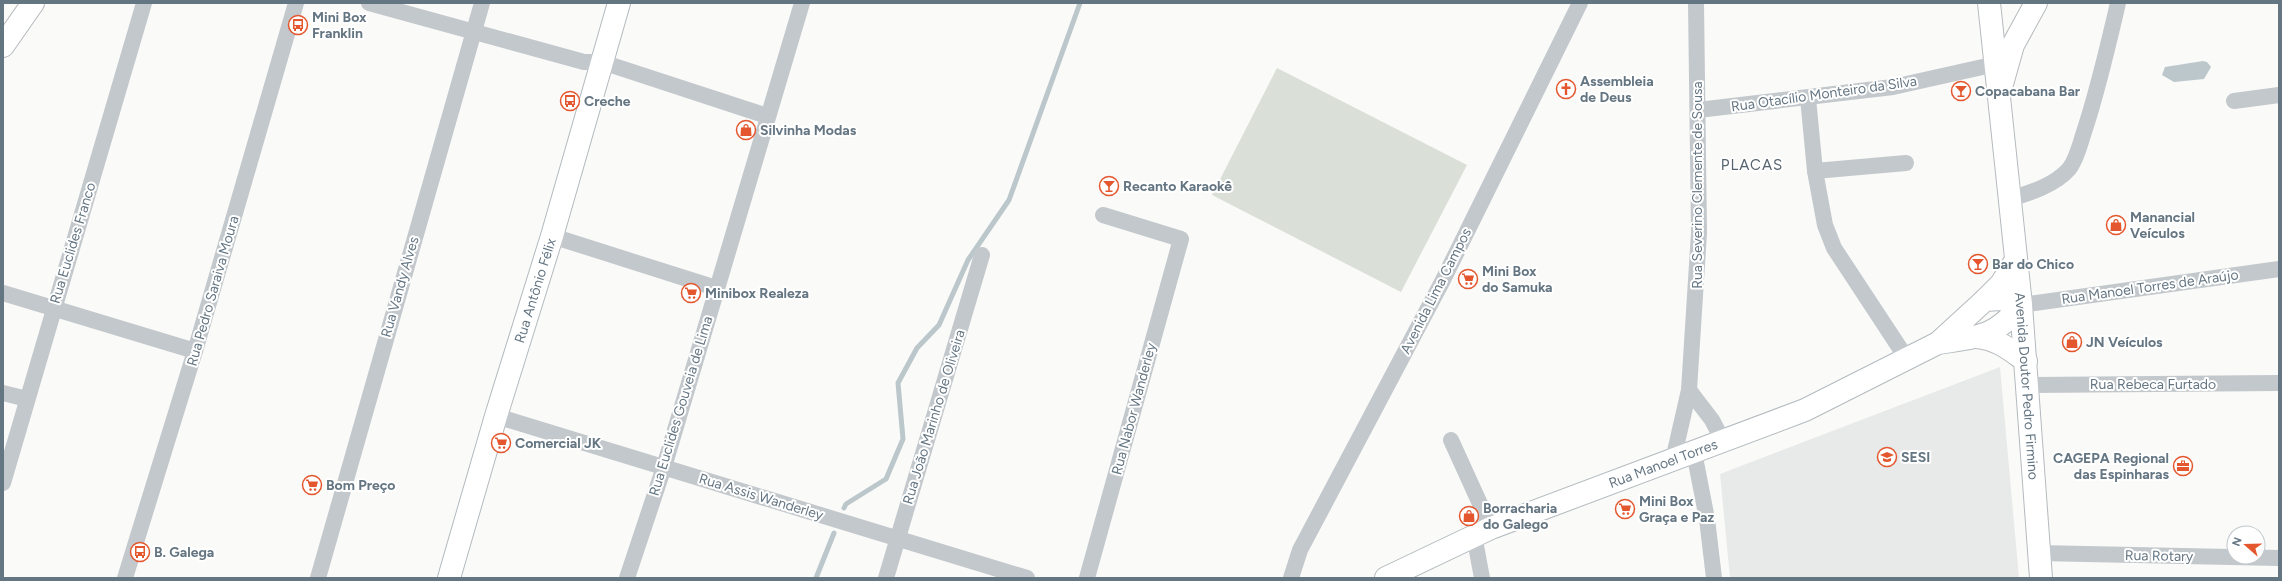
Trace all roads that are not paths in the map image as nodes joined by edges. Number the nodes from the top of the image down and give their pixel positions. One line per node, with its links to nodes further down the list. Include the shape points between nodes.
1 (33, 3): 14 (main road)
2 (144, 3): 35 (street, Rua Euclides Franco)
3 (296, 3): 38 (street, Rua Pedro Saraiva Moura)
4 (369, 3): 13 (street)
5 (482, 3): 13 (street, Rua Vandy Alves)
6 (619, 3): 15 (main road, Rua Antônio Félix)
7 (802, 3): 22 (street, Rua Euclides Gouveia de Lima)
8 (1580, 3): 65 (street, Avenida Lima Campos, via 1442,282 1300,550)
9 (1696, 3): 21 (street, Rua Severino Clemente de Sousa)
10 (1989, 3): 16 (main road, Avenida Doutor Pedro Firmino)
11 (2036, 3): 17 (main road, via 2013,45)
12 (2118, 3): 25 (street, via 2095,100 2077,155 2069,169 2054,180 2032,192)
13 (474, 31): 15 (street, via 584,62); 58 (street, Rua Vandy Alves)
14 (3, 46)
15 (602, 62): 22 (street); 27 (main road, Rua Antônio Félix)
16 (1996, 64): 17 (main road, Avenida Doutor Pedro Firmino); 19 (street, Rua Otacílio Monteiro da Silva, via 1893,87)
17 (1999, 94): 25 (main road, Avenida Doutor Pedro Firmino)
18 (2279, 95): 20 (street)
19 (1808, 98): 21 (street, Rua Otacílio Monteiro da Silva); 24 (street)
20 (2234, 101)
21 (1698, 110): 43 (street, Rua Severino Clemente de Sousa, via 1699,233)
22 (768, 116): 31 (street, Rua Euclides Gouveia de Lima)
23 (1906, 163): 24 (street)
24 (1815, 171): 39 (street, via 1825,225 1834,248)
25 (2010, 199): 29 (main road, Avenida Doutor Pedro Firmino)
26 (1103, 215): 64 (street, Rua Nabor Wanderley, via 1181,239)
27 (552, 236): 31 (street); 46 (main road, Rua Antônio Félix)
28 (982, 255): 55 (street, Rua João Marinho de Oliveira)
29 (2016, 260): 33 (main road, Rua Manoel Torres, via 2001,284); 34 (main road, Avenida Doutor Pedro Firmino)
30 (2279, 269): 34 (street, Rua Manoel Torres de Araújo)
31 (716, 288): 52 (street, Rua Euclides Gouveia de Lima)
32 (3, 293): 35 (street)
33 (1985, 300): 34 (main road, via 2001,298); 37 (main road, Rua Manoel Torres)
34 (2021, 305): 36 (main road, Rua Manoel Torres, via 2003,325); 40 (main road, Avenida Doutor Pedro Firmino)
35 (54, 308): 38 (street); 45 (street, Rua Euclides Franco)
36 (1977, 337): 37 (main road, Rua Manoel Torres); 40 (main road, via 2001,342)
37 (1938, 343): 39 (main road, Rua Manoel Torres)
38 (195, 351): 59 (street, Rua Pedro Saraiva Moura)
39 (1907, 359): 48 (main road, Rua Manoel Torres, via 1805,410)
40 (2026, 361): 42 (main road, Avenida Doutor Pedro Firmino)
41 (2279, 383): 42 (street, Rua Rebeca Furtado)
42 (2028, 385): 56 (main road, Avenida Doutor Pedro Firmino)
43 (1689, 390): 48 (street, via 1712,420); 50 (street, Rua Severino Clemente de Sousa)
44 (3, 393): 45 (street)
45 (27, 399): 51 (street, Rua Euclides Franco)
46 (496, 416): 52 (street, Rua Assis Wanderley); 60 (main road, Rua Antônio Félix)
47 (1451, 440): 54 (street)
48 (1723, 441): 49 (main road, Rua Manoel Torres)
49 (1694, 452): 50 (main road, Rua Manoel Torres); 68 (street, via 1708,519)
50 (1673, 460): 54 (main road, Rua Manoel Torres)
51 (5, 466): 53 (street, Rua Euclides Franco)
52 (664, 467): 55 (street, Rua Assis Wanderley); 61 (street, Rua Euclides Gouveia de Lima)
53 (3, 483)
54 (1483, 532): 66 (main road, Rua Manoel Torres); 67 (street)
55 (897, 538): 62 (street, Rua João Marinho de Oliveira); 63 (street, Rua Assis Wanderley)
56 (2038, 553): 57 (street, Rua Rotary); 69 (main road, Avenida Doutor Pedro Firmino)
57 (2279, 558)
58 (316, 576)
59 (125, 578)
60 (449, 578)
61 (627, 578)
62 (886, 578)
63 (1027, 578)
64 (1087, 578)
65 (1291, 578)
66 (1386, 578)
67 (1482, 578)
68 (1714, 578)
69 (2041, 578)

